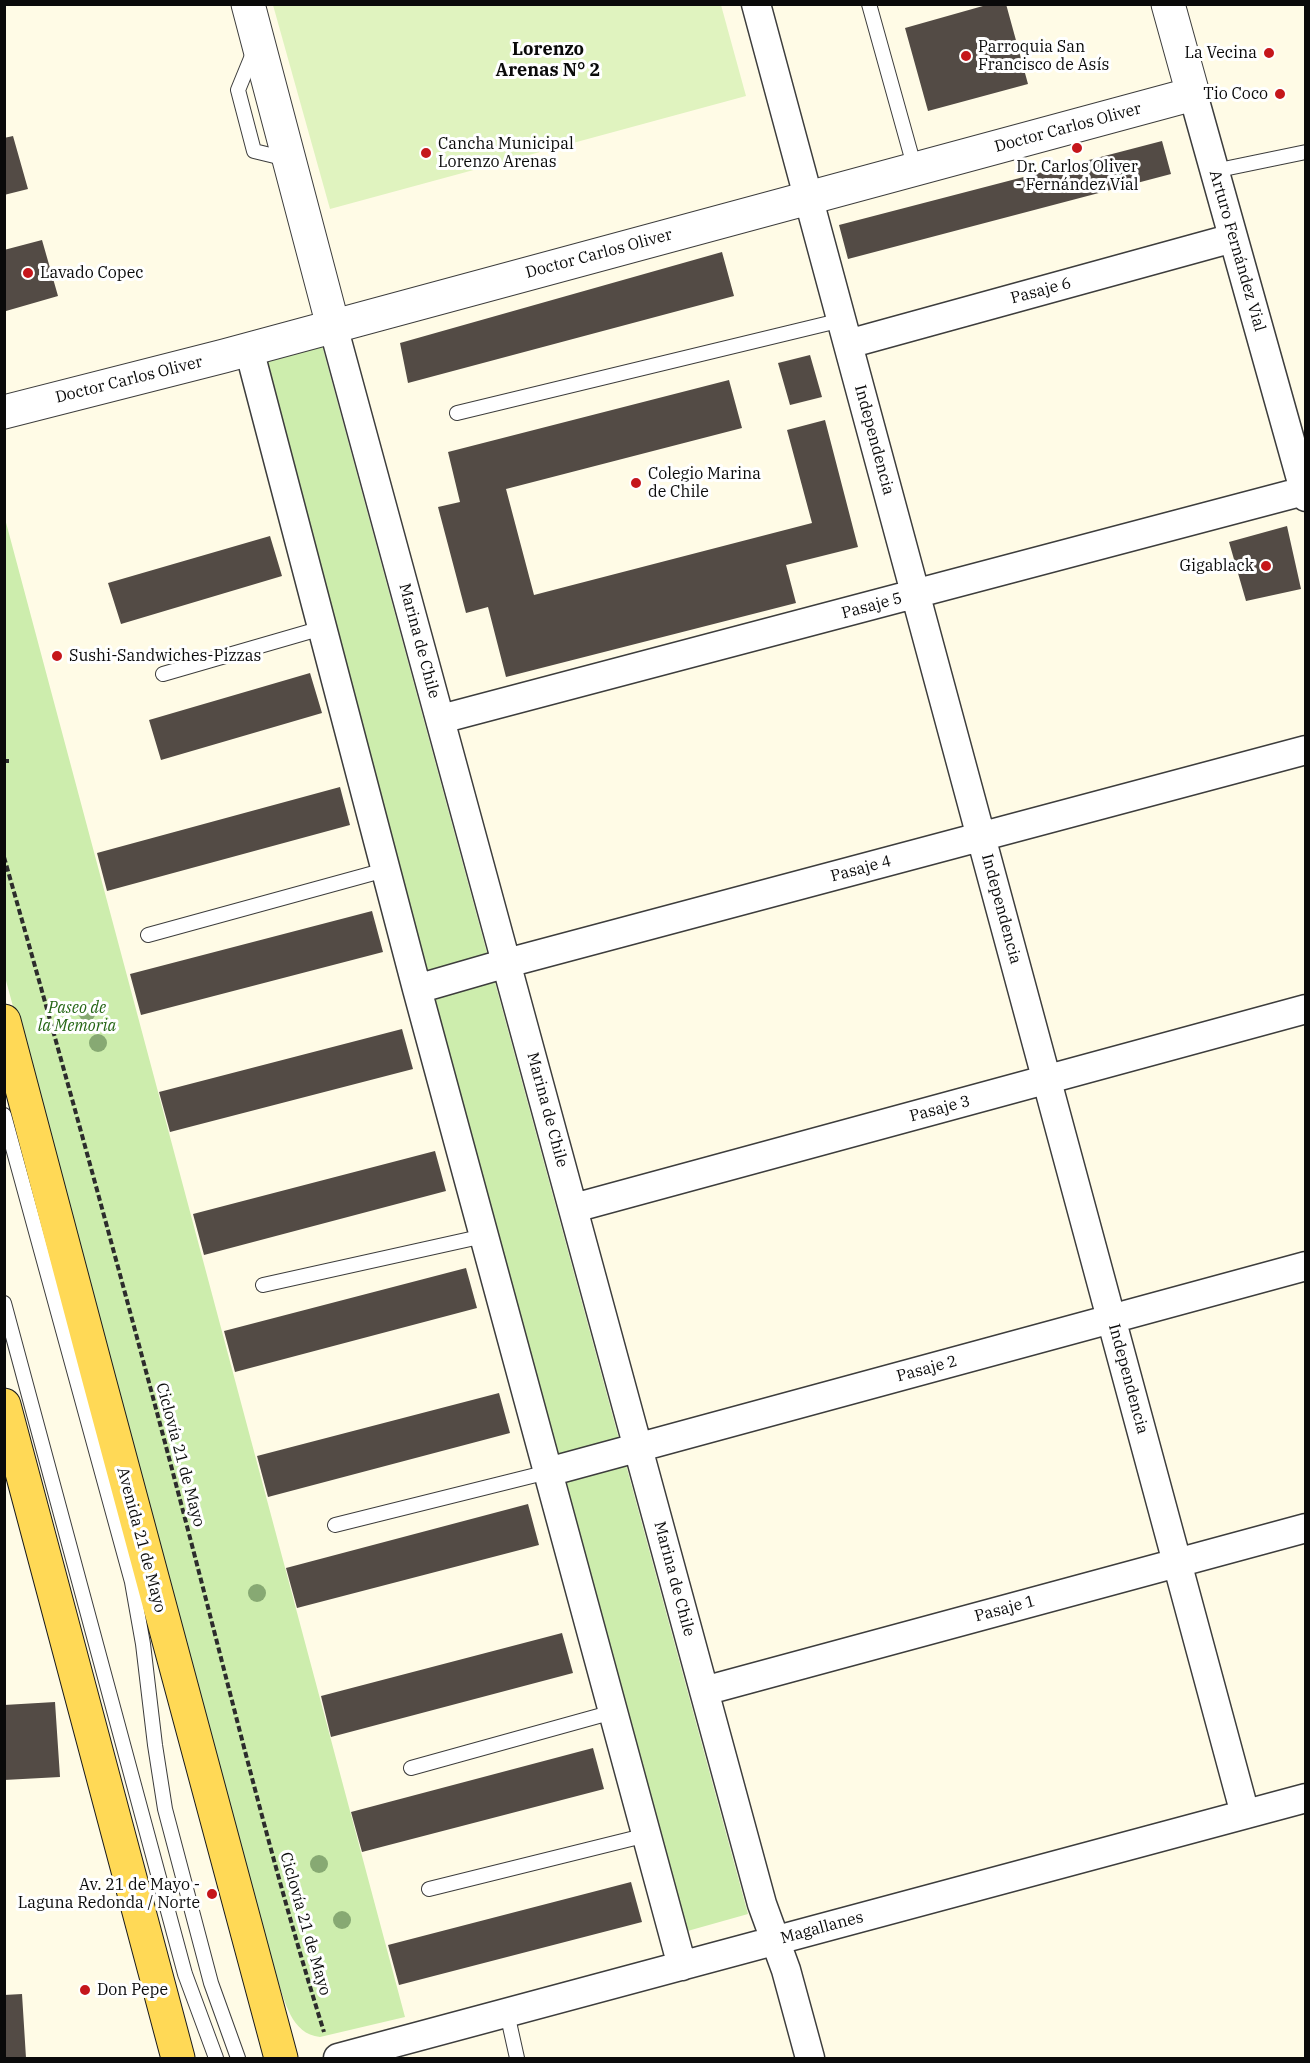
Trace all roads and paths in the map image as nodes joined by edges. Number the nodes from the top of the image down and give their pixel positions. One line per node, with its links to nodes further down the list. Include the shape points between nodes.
1 (248, 4): 11 (street, Marina de Chile)
2 (756, 4): 9 (street, Independencia)
3 (869, 4): 7 (lane)
4 (1168, 4): 5 (street, Arturo Fernández Vial)
5 (1193, 94): 7 (street, Doctor Carlos Oliver); 8 (street, Arturo Fernández Vial)
6 (1305, 152): 8 (lane)
7 (915, 169): 9 (street, Doctor Carlos Oliver)
8 (1214, 171): 10 (street, Arturo Fernández Vial)
9 (809, 197): 11 (street, Doctor Carlos Oliver); 12 (street, Independencia)
10 (1233, 237): 12 (street, Pasaje 6); 16 (street, Arturo Fernández Vial)
11 (333, 326): 13 (street, Doctor Carlos Oliver); 20 (street, Marina de Chile)
12 (845, 332): 15 (lane); 17 (street, Independencia)
13 (249, 349): 14 (street, Doctor Carlos Oliver); 18 (street)
14 (4, 412)
15 (456, 413)
16 (1305, 494): 17 (street, Pasaje 5)
17 (916, 594): 20 (street, Pasaje 5); 22 (street, Independencia)
18 (322, 628): 19 (lane); 24 (street)
19 (164, 674)
20 (441, 719): 26 (street, Marina de Chile)
21 (1305, 750): 22 (street, Pasaje 4)
22 (982, 837): 26 (street, Pasaje 4); 30 (street, Independencia)
23 (4, 857): 55 (path, Ciclovía 21 de Mayo, via 85,1142 248,1768)
24 (385, 870): 25 (lane); 27 (street)
25 (148, 935)
26 (507, 963): 27 (street, Pasaje 4); 32 (street, Marina de Chile)
27 (417, 989): 33 (street)
28 (1305, 1009): 30 (street, Pasaje 3)
29 (4, 1022): 59 (main road, Avenida 21 de Mayo)
30 (1047, 1080): 32 (street, Pasaje 3); 37 (street, Independencia)
31 (4, 1115): 58 (lane, via 132,1582 165,1809 212,1983)
32 (574, 1208): 39 (street, Marina de Chile)
33 (484, 1236): 35 (lane); 41 (street)
34 (1305, 1266): 37 (street, Pasaje 2)
35 (263, 1285)
36 (4, 1302): 57 (lane, via 182,1963)
37 (1112, 1319): 39 (street, Pasaje 2); 44 (street, Independencia)
38 (4, 1405): 40 (main road)
39 (639, 1447): 41 (street, Pasaje 2); 45 (street, Marina de Chile)
40 (12, 1460): 56 (main road)
41 (548, 1472): 42 (lane); 46 (street)
42 (336, 1525)
43 (1305, 1528): 44 (street, Pasaje 1)
44 (1178, 1563): 45 (street, Pasaje 1); 49 (street, Independencia)
45 (704, 1690): 52 (street, Marina de Chile, via 762,1904)
46 (613, 1712): 47 (lane); 50 (street)
47 (411, 1768)
48 (1305, 1798): 49 (street, Magallanes)
49 (1245, 1814): 52 (street, Magallanes)
50 (647, 1835): 51 (lane); 53 (street)
51 (429, 1889)
52 (776, 1941): 53 (street, Magallanes); 61 (street, Marina de Chile)
53 (682, 1966): 54 (street, Magallanes)
54 (507, 2013): 55 (street, Magallanes); 60 (lane)
55 (332, 2048)
56 (178, 2058)
57 (216, 2058)
58 (238, 2058)
59 (281, 2058)
60 (517, 2058)
61 (810, 2058)

